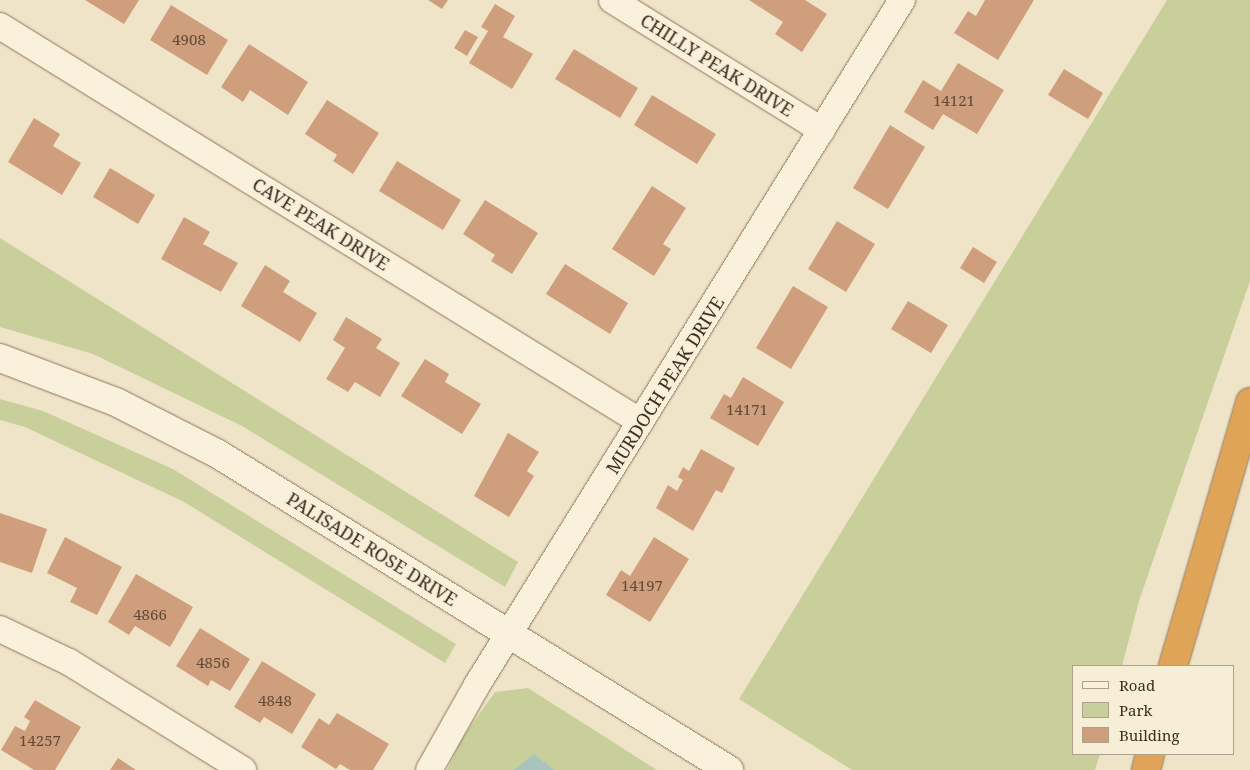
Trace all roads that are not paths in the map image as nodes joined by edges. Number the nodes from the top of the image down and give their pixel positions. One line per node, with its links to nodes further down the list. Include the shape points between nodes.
1 (612, 0): 4 (street, CHILLY PEAK DRIVE)
2 (902, 0): 4 (street, MURDOCH PEAK DRIVE)
3 (0, 26): 7 (street, CAVE PEAK DRIVE)
4 (822, 130): 7 (street, MURDOCH PEAK DRIVE)
5 (0, 358): 8 (street, PALISADE ROSE DRIVE, via 62,379 172,428)
6 (1250, 402): 10 (highway)
7 (641, 422): 8 (street, MURDOCH PEAK DRIVE)
8 (509, 633): 13 (street, MURDOCH PEAK DRIVE); 14 (street, PALISADE ROSE DRIVE)
9 (3, 636): 12 (street, via 68,662)
10 (1173, 665)
11 (1150, 755): 15 (highway)
12 (243, 770)
13 (429, 770)
14 (729, 770)
15 (1146, 770)

